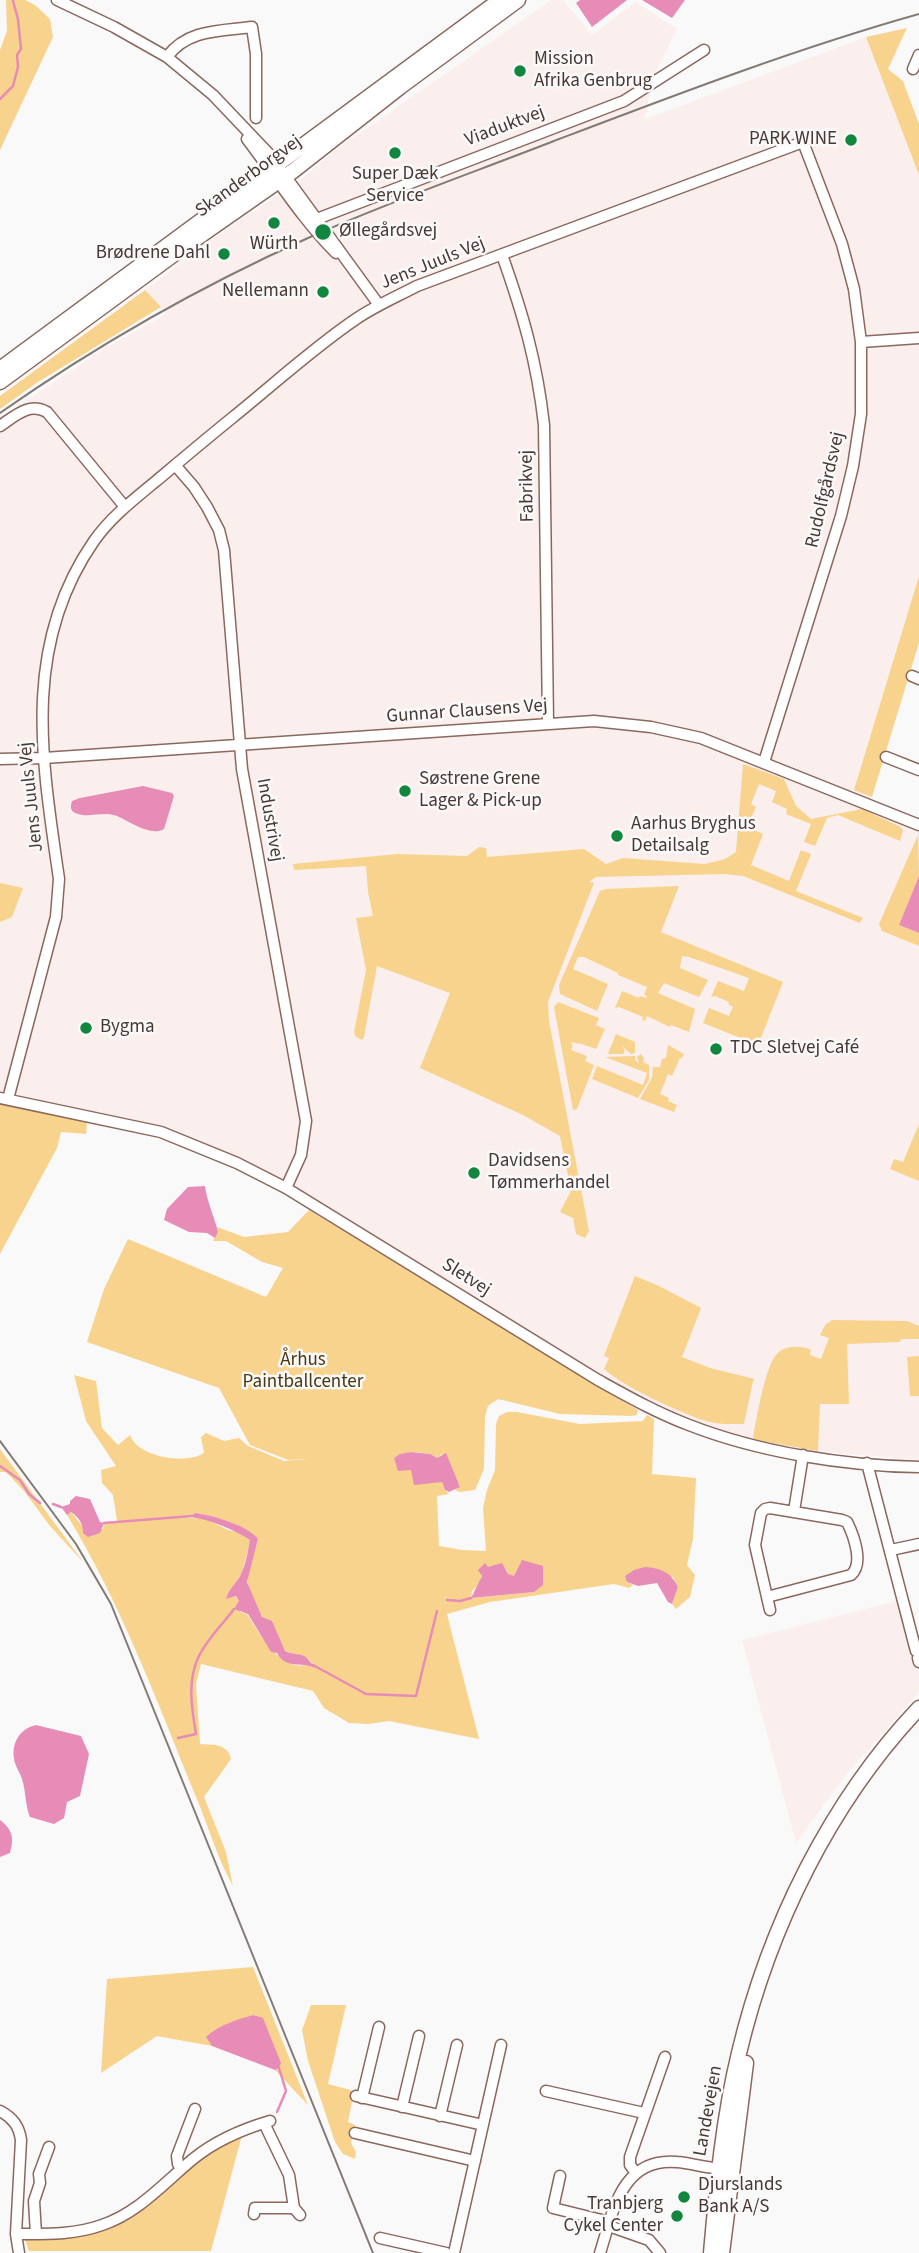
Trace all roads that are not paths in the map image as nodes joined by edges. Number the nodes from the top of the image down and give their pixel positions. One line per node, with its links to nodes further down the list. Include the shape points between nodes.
1 (57, 0): 6 (street)
2 (500, 0): 10 (main road, Skanderborgvej, via 342,117)
3 (518, 0): 10 (main road, Skanderborgvej)
4 (704, 50): 11 (street, Viaduktvej, via 624,101)
5 (919, 55): 7 (street)
6 (167, 57): 8 (street, via 177,44 198,34 252,27); 10 (street, via 229,113)
7 (913, 69)
8 (256, 118)
9 (803, 142): 12 (street, Jens Juuls Vej); 15 (street, Rudolfgårdsvej, via 842,244)
10 (278, 173): 11 (street); 16 (main road, Skanderborgvej); 17 (main road, Skanderborgvej)
11 (313, 220): 13 (street, via 323,240)
12 (502, 255): 13 (street, Jens Juuls Vej); 21 (street, Fabrikvej, via 531,346 544,425)
13 (379, 305): 19 (street, Jens Juuls Vej)
14 (919, 338): 15 (street)
15 (861, 342): 26 (street, Rudolfgårdsvej, via 861,414 853,466)
16 (0, 369)
17 (0, 383)
18 (0, 426): 20 (street, via 27,409 47,412)
19 (175, 465): 20 (street, Jens Juuls Vej); 22 (street, Industrivej, via 219,530)
20 (125, 507): 24 (street, Jens Juuls Vej, via 95,540 58,610 43,680)
21 (548, 723): 22 (street, Gunnar Clausens Vej); 26 (street, Gunnar Clausens Vej, via 594,721 651,727 701,738)
22 (240, 745): 24 (street, Gunnar Clausens Vej); 30 (street, Industrivej, via 306,1121 301,1154)
23 (886, 757): 27 (street)
24 (44, 758): 25 (street, Gunnar Clausens Vej); 29 (street, Jens Juuls Vej, via 59,879 56,917)
25 (0, 759)
26 (764, 762): 28 (street, Gunnar Clausens Vej)
27 (919, 770)
28 (919, 825)
29 (4, 1098): 30 (street, Sletvej, via 161,1132)
30 (286, 1188): 31 (street, Sletvej, via 647,1407 731,1440)
31 (803, 1455): 32 (street, Sletvej); 34 (street)
32 (867, 1464): 33 (street, Sletvej); 36 (street)
33 (919, 1467)
34 (794, 1511): 37 (street, via 770,1508 761,1514 756,1553); 37 (street, via 847,1522 859,1563 852,1575)
35 (919, 1544): 36 (street)
36 (891, 1550): 39 (street)
37 (767, 1597): 38 (street)
38 (770, 1610)
39 (918, 1657)
40 (919, 1708): 42 (main road, Landevejen)
41 (919, 1719): 42 (main road, Landevejen)
42 (855, 1789): 58 (main road, Landevejen, via 803,1877 761,1979)
43 (379, 2027): 49 (street, via 359,2097)
44 (419, 2036): 49 (street)
45 (457, 2045): 53 (street)
46 (501, 2045): 54 (street)
47 (665, 2057): 52 (street)
48 (546, 2091): 52 (street)
49 (402, 2107): 53 (street)
50 (195, 2109): 59 (street, via 177,2156)
51 (0, 2111): 64 (street, via 20,2132)
52 (644, 2113): 60 (street, via 629,2161)
53 (440, 2116): 54 (street)
54 (483, 2126): 57 (street)
55 (355, 2133): 57 (street)
56 (48, 2147): 65 (street, via 33,2208)
57 (475, 2161): 69 (street)
58 (723, 2166): 60 (street, via 710,2161 658,2162); 72 (main road, Landevejen); 73 (main road, Landevejen)
59 (181, 2169): 62 (street, via 212,2145 267,2122 289,2175 297,2212 255,2208); 65 (street, via 140,2204 110,2222 68,2234)
60 (636, 2173): 63 (street, via 622,2189)
61 (560, 2176): 63 (street, via 553,2208)
62 (254, 2214)
63 (609, 2224): 70 (street); 71 (street, via 649,2239)
64 (16, 2234): 65 (street); 67 (street)
65 (36, 2234)
66 (380, 2238): 68 (street)
67 (19, 2253)
68 (446, 2253)
69 (454, 2253)
70 (600, 2253)
71 (660, 2253)
72 (711, 2253)
73 (722, 2253)

